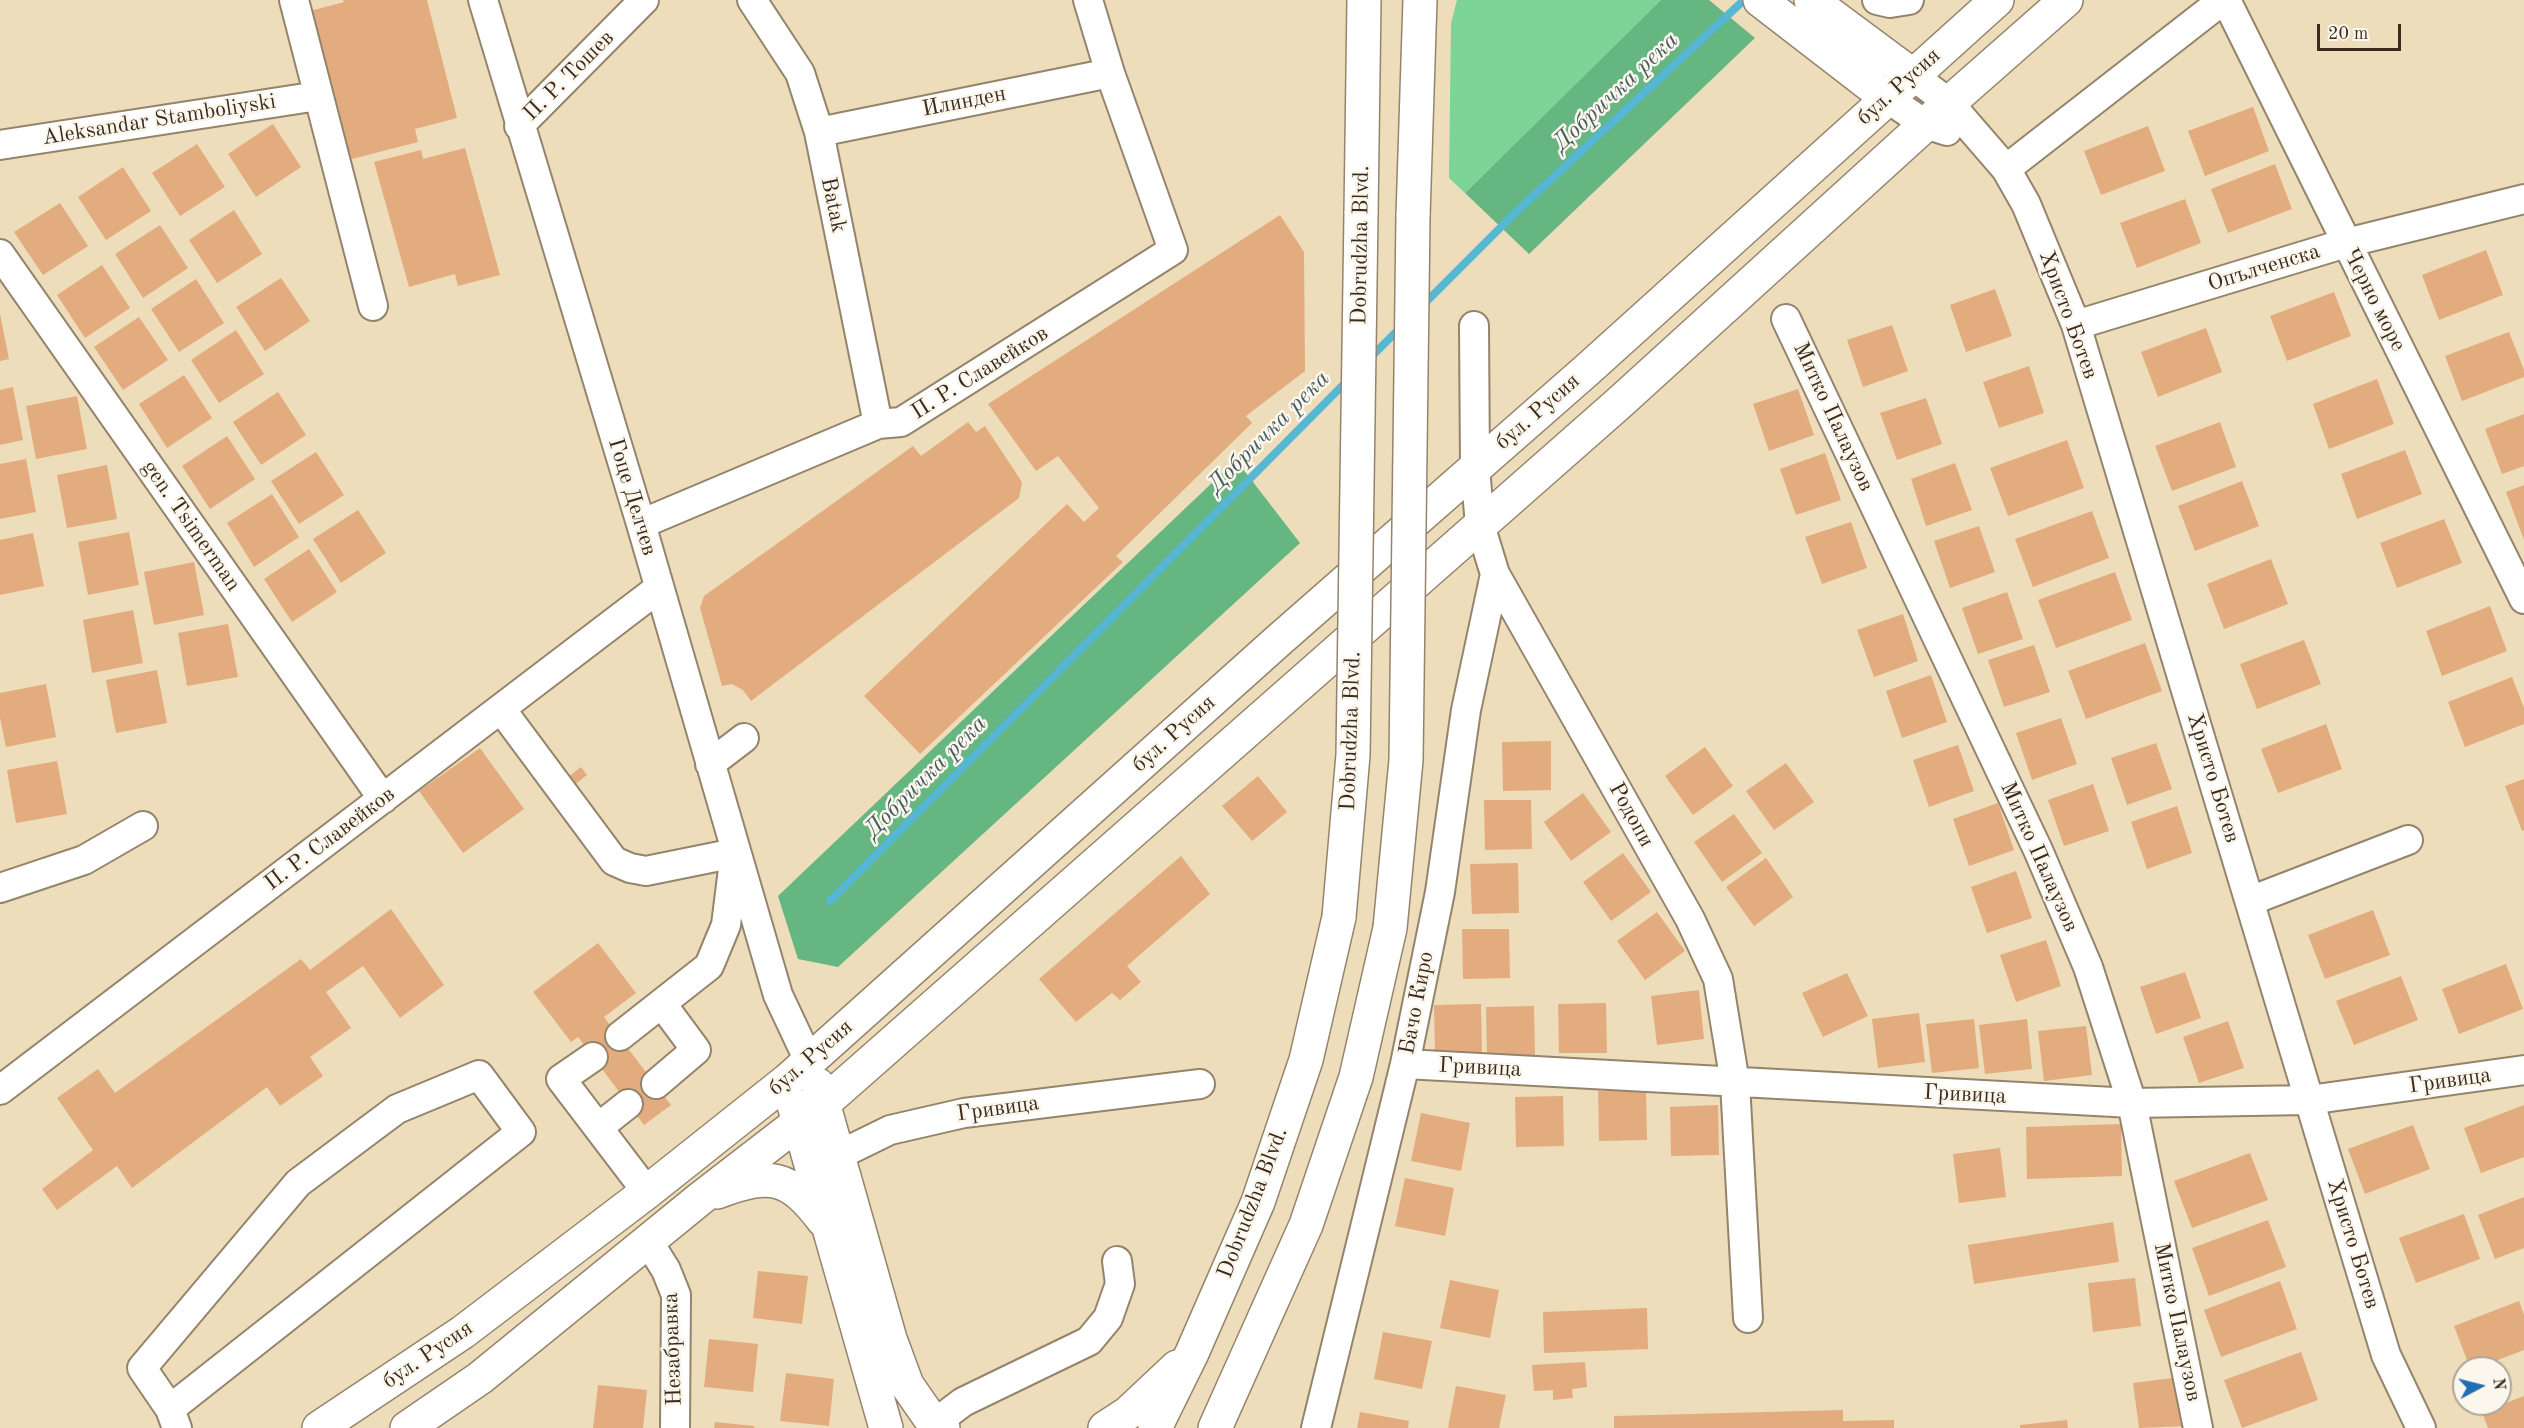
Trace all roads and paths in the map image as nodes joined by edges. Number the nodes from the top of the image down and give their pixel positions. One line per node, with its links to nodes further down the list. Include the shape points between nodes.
1 (294, 0): 18 (street)
2 (483, 0): 21 (street, Гоце Делчев)
3 (644, 0): 21 (street, П. Р. Тошев)
4 (752, 0): 22 (street, Batak, via 800,73)
5 (1088, 0): 16 (street)
6 (1364, 0): 72 (main road, Dobrudzha Blvd., bridge, via 1353,756 1338,917 1306,1059 1258,1202)
7 (1811, 0): 17 (main road)
8 (1877, 0): 9 (street)
9 (1909, 0)
10 (1997, 0): 17 (main road, бул. Русия)
11 (2066, 0): 20 (main road, бул. Русия)
12 (2225, 0): 25 (street, Черно море); 27 (street, Черно море)
13 (1423, 5): 82 (main road, bridge, via 1413,216 1406,760 1390,928 1356,1077 1306,1225)
14 (1766, 5): 15 (main road)
15 (1816, 43): 19 (main road); 23 (main road, via 1849,93 1852,105)
16 (1110, 73): 22 (street, Илинден); 33 (street, П. Р. Славейков, via 1173,250 902,422)
17 (1912, 75): 19 (main road, бул. Русия); 20 (street, Христо Ботев)
18 (318, 96): 24 (street, Aleksandar Stamboliyski); 29 (street)
19 (1887, 98): 20 (street, Христо Ботев); 23 (main road, бул. Русия)
20 (1937, 114): 25 (street, Христо Ботев, via 1980,141); 36 (main road, бул. Русия)
21 (519, 126): 35 (street, Гоце Делчев)
22 (819, 132): 33 (street, Batak)
23 (1843, 137): 34 (main road, бул. Русия)
24 (0, 145)
25 (2006, 169): 31 (street, Христо Ботев, via 2026,204)
26 (2524, 199): 27 (street, Опълченска)
27 (2346, 243): 31 (street, Опълченска); 39 (street, Черно море)
28 (0, 254): 43 (street, gen. Tsimerman)
29 (373, 306)
30 (1786, 319): 61 (street, Митко Палаузов, via 2038,850 2088,967)
31 (2076, 325): 48 (street, Христо Ботев)
32 (1474, 326): 34 (street, Родопи)
33 (878, 424): 35 (street, П. Р. Славейков)
34 (1475, 468): 36 (street, Родопи); 53 (main road, бул. Русия)
35 (641, 524): 38 (street, Гоце Делчев)
36 (1480, 525): 37 (street, Родопи); 60 (main road, бул. Русия)
37 (1495, 574): 52 (street, Бачо Киро, via 1466,710 1440,892); 55 (street, Родопи, via 1690,919 1718,980)
38 (659, 588): 40 (street, П. Р. Славейков); 42 (street, Гоце Делчев)
39 (2524, 599)
40 (501, 710): 43 (street, П. Р. Славейков); 46 (street, via 614,861 646,872)
41 (744, 738): 42 (street)
42 (710, 764): 46 (street, Гоце Делчев)
43 (383, 799): 58 (street, П. Р. Славейков)
44 (143, 826): 47 (street, via 84,860)
45 (2408, 840): 48 (street)
46 (735, 853): 49 (street, via 726,926 709,966); 53 (street, Гоце Делчев)
47 (0, 888)
48 (2250, 901): 59 (street, Христо Ботев)
49 (662, 1004): 50 (street); 56 (street, via 696,1050)
50 (620, 1036)
51 (593, 1057): 64 (street, via 561,1079)
52 (1405, 1064): 55 (street, Гривица); 83 (street, Бачо Киро)
53 (799, 1070): 60 (main road); 63 (main road); 66 (main road, бул. Русия)
54 (2524, 1070): 59 (street, Гривица)
55 (1735, 1083): 61 (street, Гривица); 71 (street, Родопи)
56 (656, 1084)
57 (1200, 1084): 65 (street, Гривица, via 964,1113 890,1130)
58 (0, 1090)
59 (2309, 1100): 61 (street, Гривица); 85 (street, Христо Ботев, via 2386,1355)
60 (824, 1103): 63 (main road, бул. Русия); 65 (main road)
61 (2132, 1103): 84 (street, Митко Палаузов)
62 (628, 1104): 64 (street)
63 (799, 1123): 67 (main road, бул. Русия); 68 (main road)
64 (598, 1127): 66 (street)
65 (839, 1155): 75 (main road, via 907,1384)
66 (647, 1192): 76 (main road, бул. Русия, via 463,1332)
67 (701, 1198): 68 (main road, via 746,1183 786,1182 807,1198); 69 (main road, бул. Русия)
68 (827, 1224): 79 (main road)
69 (648, 1241): 73 (main road, бул. Русия, via 480,1378); 78 (street, Незабравка, via 676,1295)
70 (1117, 1261): 75 (street, via 1120,1284 1108,1318 1089,1341 963,1402)
71 (1748, 1318)
72 (1192, 1353): 80 (main road, via 1128,1413); 81 (main road, Dobrudzha Blvd.)
73 (443, 1416): 77 (main road, бул. Русия)
74 (173, 1419): 74 (street, via 521,1132 479,1075 397,1109 298,1183 142,1368)
75 (938, 1426)
76 (319, 1428)
77 (407, 1428)
78 (675, 1428)
79 (886, 1428)
80 (1105, 1428)
81 (1155, 1428)
82 (1215, 1428)
83 (1316, 1428)
84 (2198, 1428)
85 (2421, 1428)

